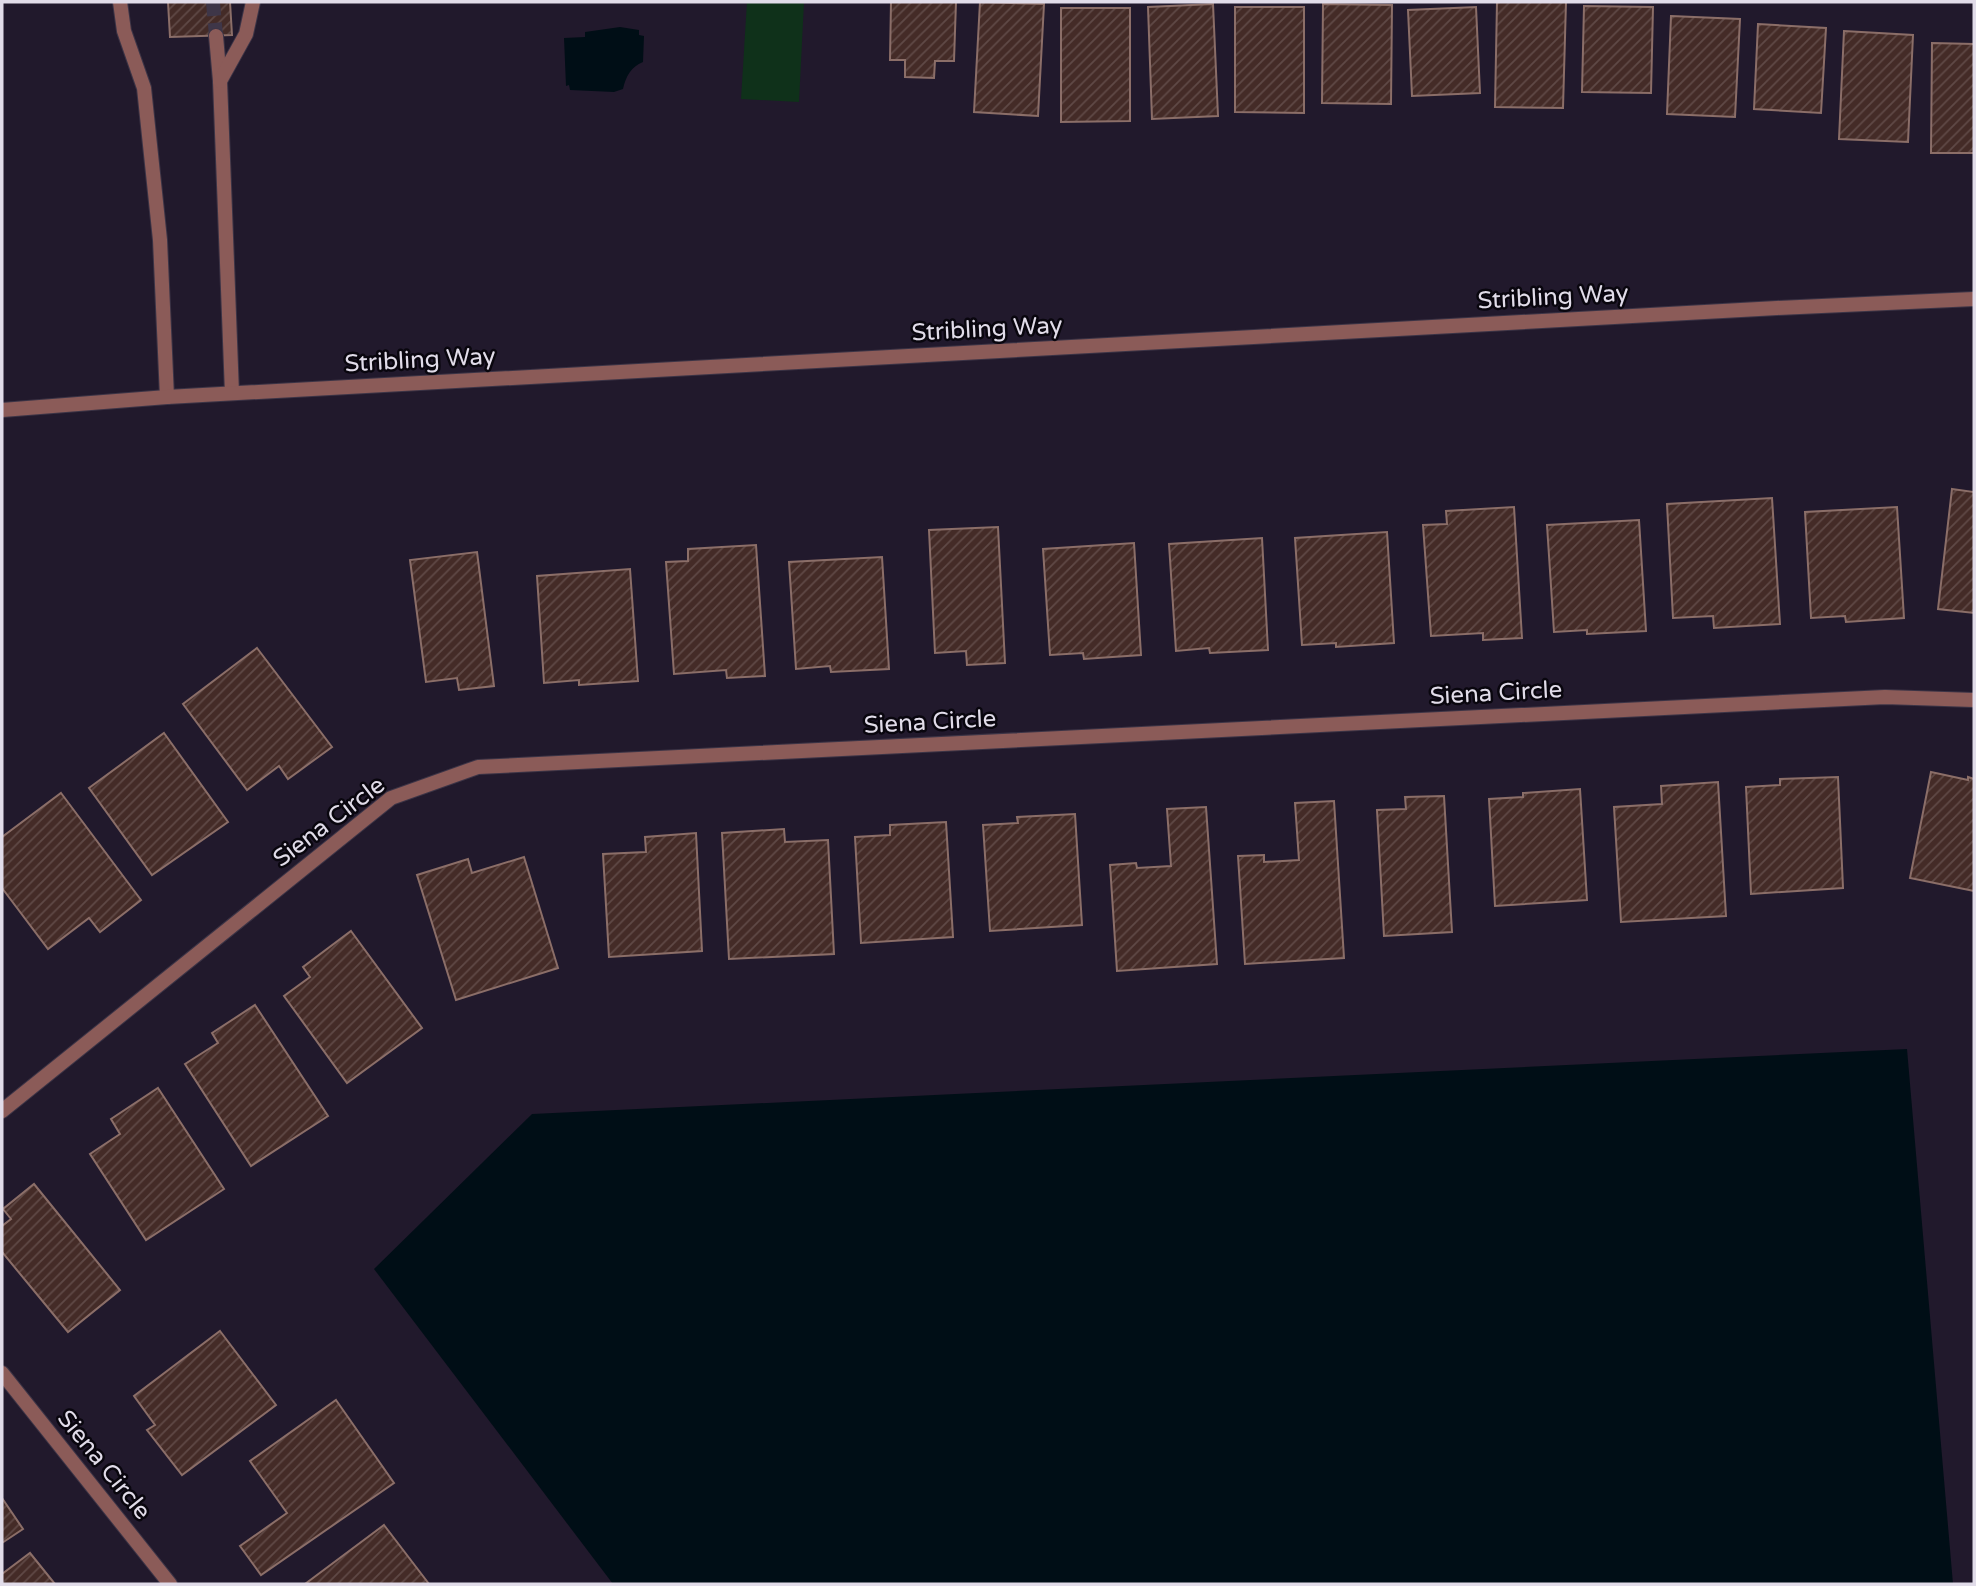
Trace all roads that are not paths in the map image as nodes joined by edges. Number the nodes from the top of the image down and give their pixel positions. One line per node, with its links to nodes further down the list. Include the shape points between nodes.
1 (120, 2): 7 (street, via 124,31 144,88 160,240)
2 (253, 2): 4 (street, via 246,34)
3 (216, 36): 4 (street)
4 (220, 81): 6 (street)
5 (1974, 299): 6 (street, Stribling Way)
6 (232, 393): 7 (street, Stribling Way)
7 (167, 397): 8 (street, Stribling Way)
8 (2, 410)
9 (1974, 700): 10 (street, Siena Circle, via 1885,696 478,767 391,798)
10 (2, 1111)
11 (2, 1373): 12 (street, Siena Circle)
12 (170, 1584)

